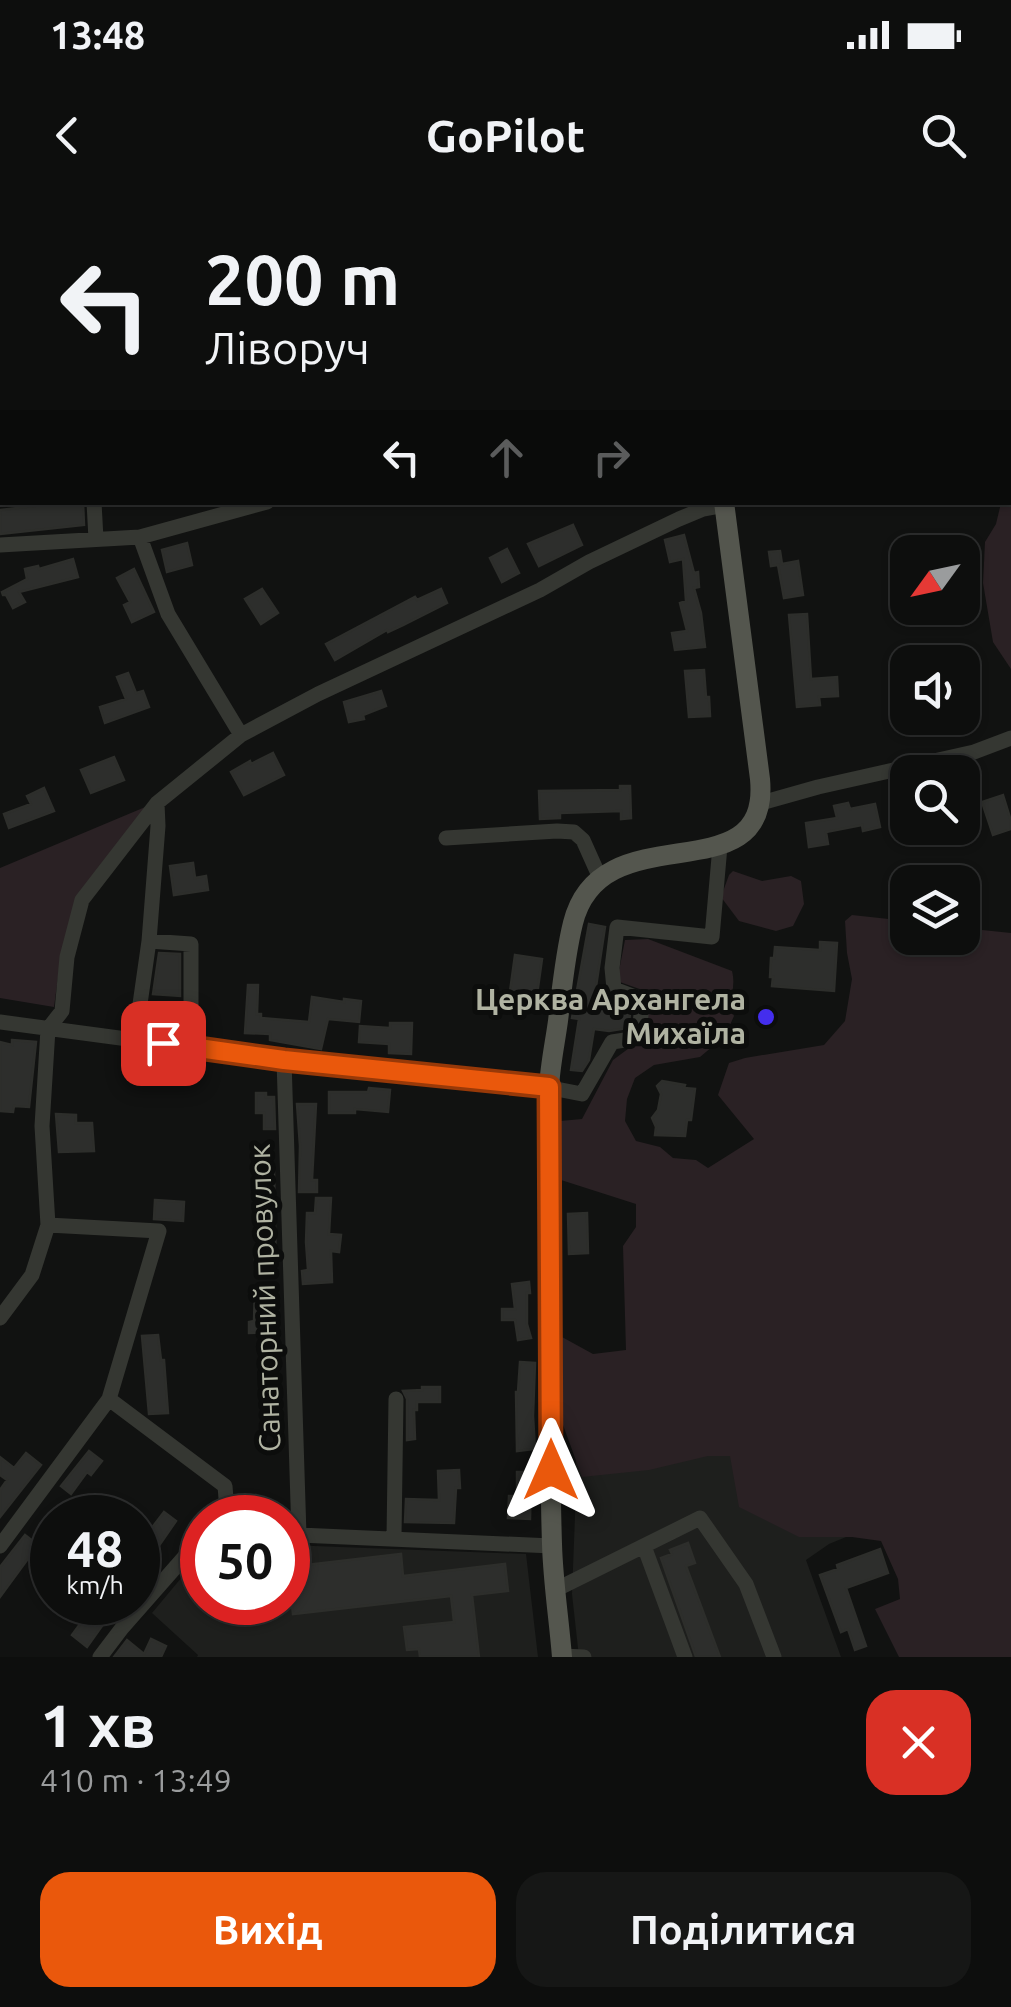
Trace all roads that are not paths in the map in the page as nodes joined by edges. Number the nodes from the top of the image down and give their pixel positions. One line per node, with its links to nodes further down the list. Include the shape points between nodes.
1 (94, 505): 7 (street)
2 (245, 505): 5 (street)
3 (720, 505): 9 (street, via 661,527)
4 (724, 505): 12 (main road)
5 (211, 510): 6 (street)
6 (140, 536): 7 (street); 9 (street, via 168,614)
7 (96, 539): 8 (street)
8 (0, 545)
9 (241, 735): 11 (street)
10 (1009, 742): 12 (street)
11 (157, 803): 16 (street); 18 (street, via 82,900 62,1011)
12 (761, 803): 14 (main road, via 752,823)
13 (446, 838): 15 (street, via 574,832)
14 (726, 843): 15 (main road, via 631,862); 22 (street, via 712,937 617,927 614,989 643,1000 638,1038 612,1042 582,1094)
15 (600, 878): 22 (main road, via 582,897 567,949)
16 (149, 941): 19 (street); 20 (street, via 191,944)
17 (0, 1022): 18 (street)
18 (48, 1029): 19 (street); 23 (street, via 42,1126)
19 (135, 1039): 20 (street)
20 (190, 1047): 21 (street)
21 (284, 1060): 22 (street); 28 (street, Санаторний провулок)
22 (549, 1087): 32 (main road)
23 (48, 1225): 24 (street, via 32,1275); 26 (street, via 159,1231)
24 (0, 1318)
25 (396, 1399): 30 (street)
26 (109, 1400): 27 (street, via 225,1486); 31 (street)
27 (225, 1495)
28 (292, 1495)
29 (310, 1534): 30 (street)
30 (394, 1537): 32 (street)
31 (0, 1546)
32 (552, 1546): 35 (main road)
33 (644, 1546): 35 (street); 39 (street); 40 (street, via 700,1518 746,1584)
34 (180, 1562): 37 (street)
35 (555, 1590): 36 (main road)
36 (562, 1656): 38 (street)
37 (100, 1657)
38 (584, 1657)
39 (685, 1657)
40 (774, 1657)

